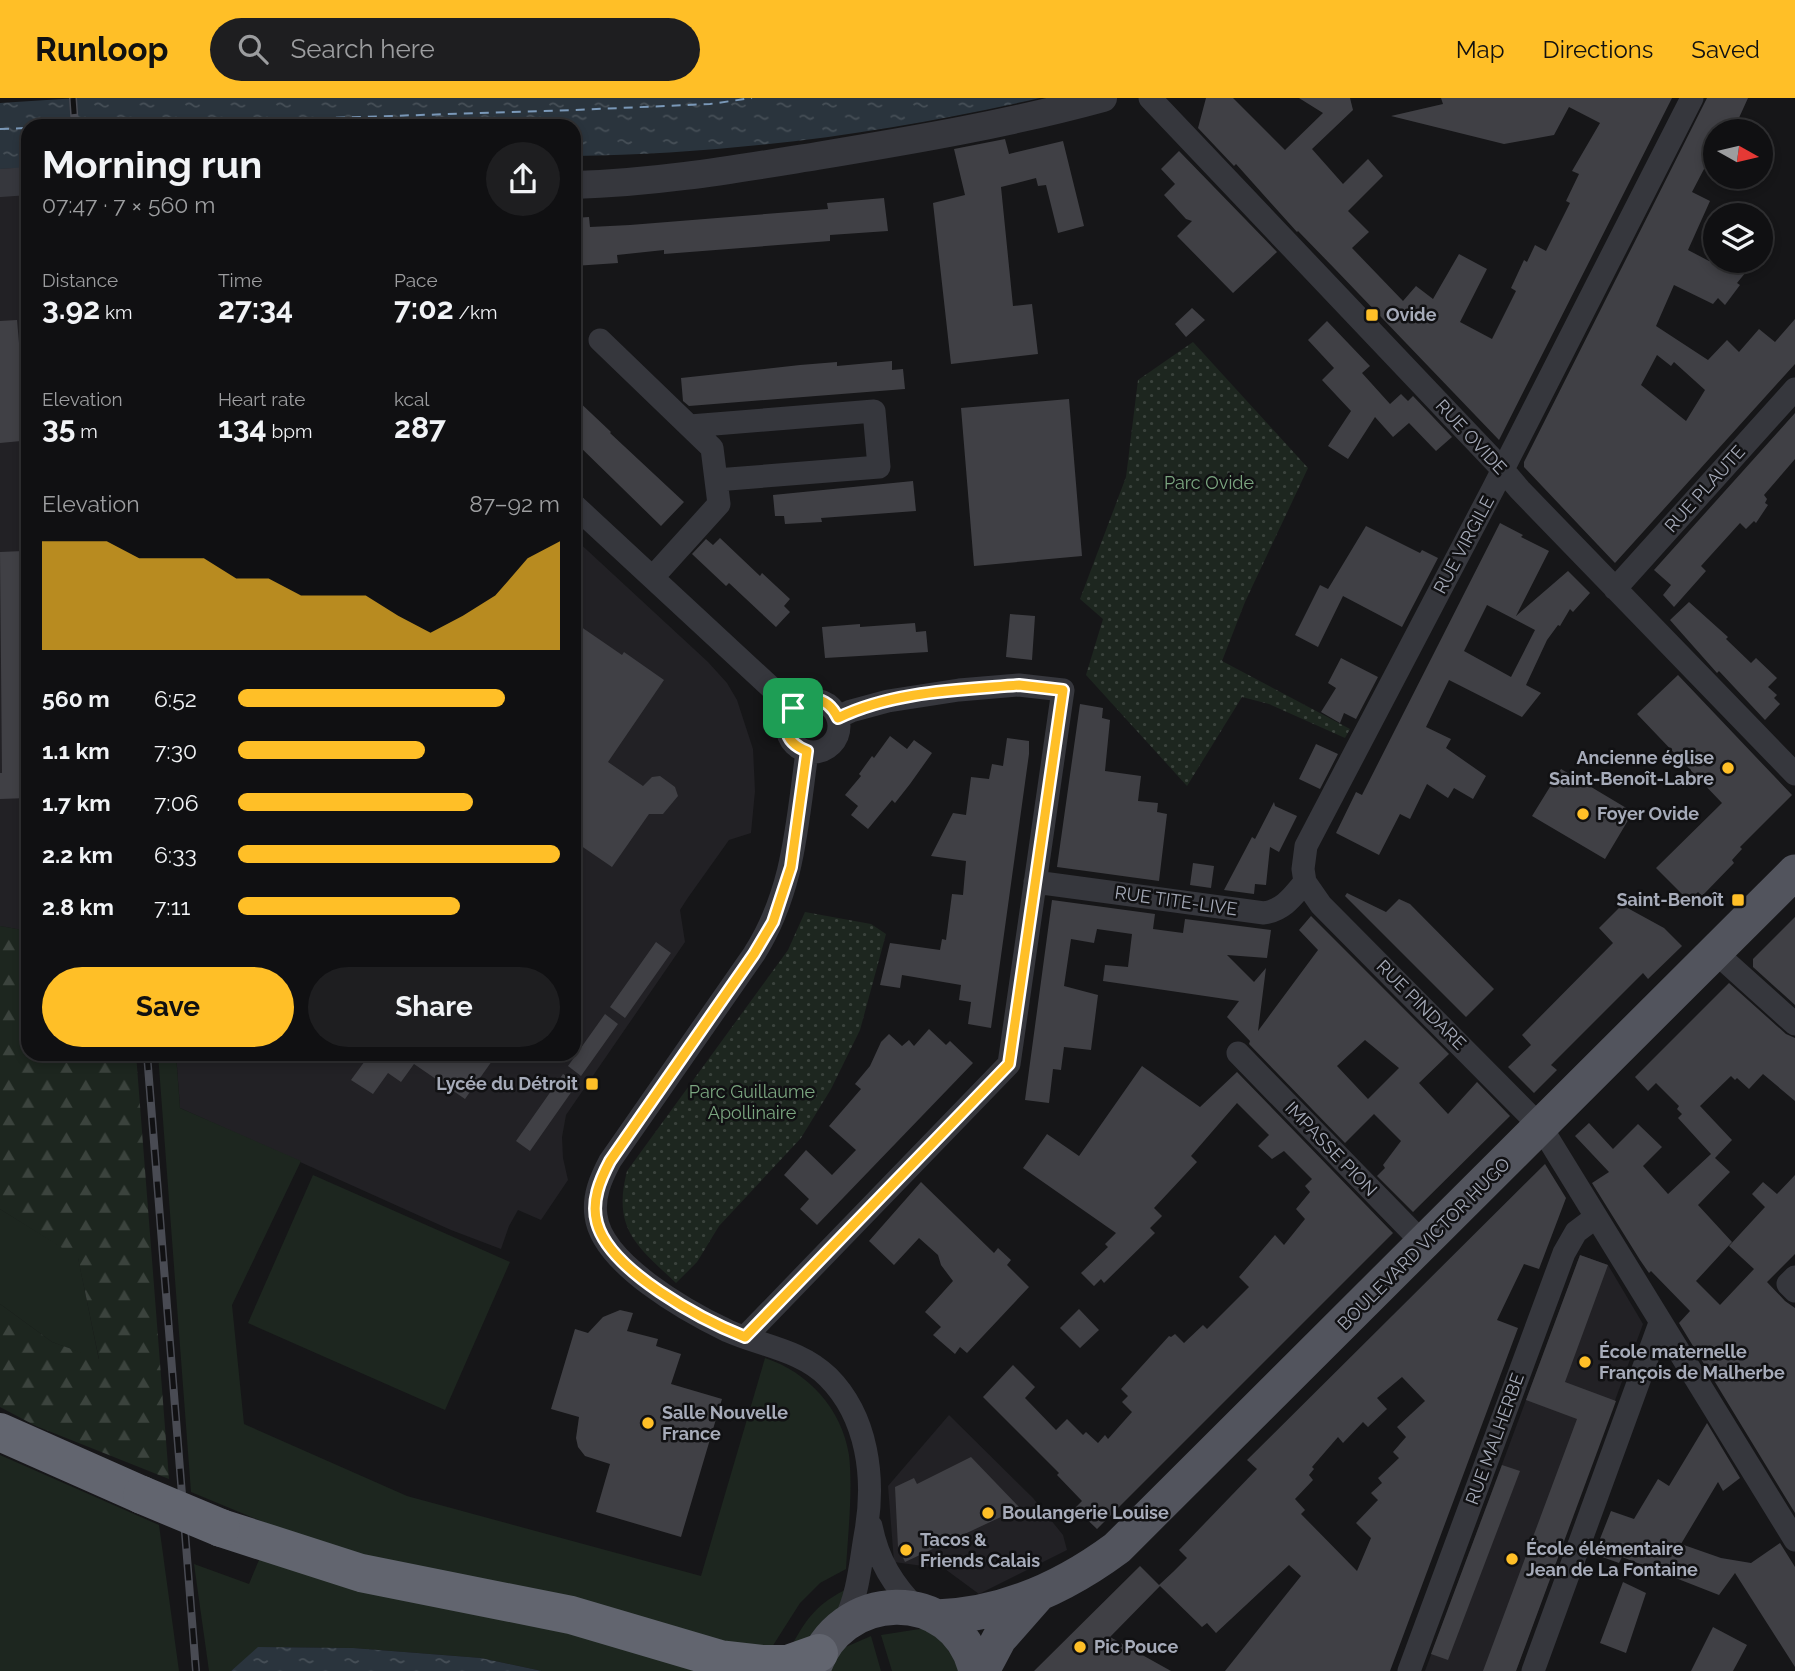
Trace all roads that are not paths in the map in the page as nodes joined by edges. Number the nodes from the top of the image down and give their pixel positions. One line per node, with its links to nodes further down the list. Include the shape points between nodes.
1 (1103, 98): 4 (street, via 963,132)
2 (1150, 98): 12 (street, RUE OVIDE)
3 (1692, 98): 12 (street, RUE VIRGILE)
4 (817, 156): 5 (street); 8 (street, via 657,180)
5 (581, 166)
6 (21, 182): 7 (street)
7 (0, 183)
8 (581, 185)
9 (600, 340): 11 (street)
10 (1795, 389): 16 (street, RUE PLAUTE)
11 (690, 426): 13 (street, via 712,448); 13 (street, via 874,411 879,467)
12 (1503, 470): 16 (street, RUE OVIDE); 23 (street, RUE VIRGILE, via 1306,846)
13 (716, 480): 15 (street, via 719,504)
14 (581, 511): 15 (street)
15 (653, 577): 17 (street)
16 (1615, 589): 20 (street, RUE OVIDE)
17 (793, 708): 18 (street, via 808,700 821,700); 19 (street, via 787,732 796,746)
18 (838, 718): 19 (street, via 838,734 831,745); 22 (street, via 878,703 959,690 1019,685 1063,690)
19 (807, 751): 33 (street, via 791,867 773,922 610,1161 596,1195 597,1224 622,1261 685,1308)
20 (1795, 775)
21 (1795, 872): 24 (main road, BOULEVARD VICTOR HUGO)
22 (1035, 882): 23 (street, RUE TITE-LIVE, via 1264,913 1285,904); 33 (street, via 1009,1064)
23 (1305, 882): 27 (street, RUE PINDARE, via 1321,905)
24 (1715, 952): 25 (street); 27 (main road, BOULEVARD VICTOR HUGO)
25 (1795, 1024)
26 (1238, 1053): 29 (street, IMPASSE PION)
27 (1541, 1127): 28 (street, RUE PINDARE); 29 (main road, BOULEVARD VICTOR HUGO)
28 (1596, 1217): 32 (street, RUE PINDARE); 43 (street, RUE MALHERBE, via 1576,1232 1564,1253)
29 (1424, 1244): 37 (main road, BOULEVARD VICTOR HUGO, via 1130,1537 1090,1567)
30 (1795, 1277): 31 (street, via 1788,1284)
31 (1795, 1291)
32 (1660, 1323): 36 (street, RUE PINDARE); 44 (street)
33 (745, 1337): 35 (street, via 817,1367 845,1398 867,1452)
34 (0, 1432): 40 (highway, bridge, via 221,1528 361,1573 570,1615 720,1659 763,1664)
35 (869, 1516): 38 (street, via 875,1547 887,1573 901,1593); 39 (street, via 859,1584)
36 (1795, 1539)
37 (1037, 1596): 38 (main road, BOULEVARD VICTOR HUGO, via 985,1612); 42 (main road, BOULEVARD VICTOR HUGO, via 999,1639)
38 (927, 1614): 39 (main road, BOULEVARD VICTOR HUGO, via 901,1607 875,1609); 41 (main road, via 962,1641)
39 (844, 1623): 40 (main road)
40 (816, 1662)
41 (976, 1671)
42 (982, 1671)
43 (1409, 1671)
44 (1532, 1671)

